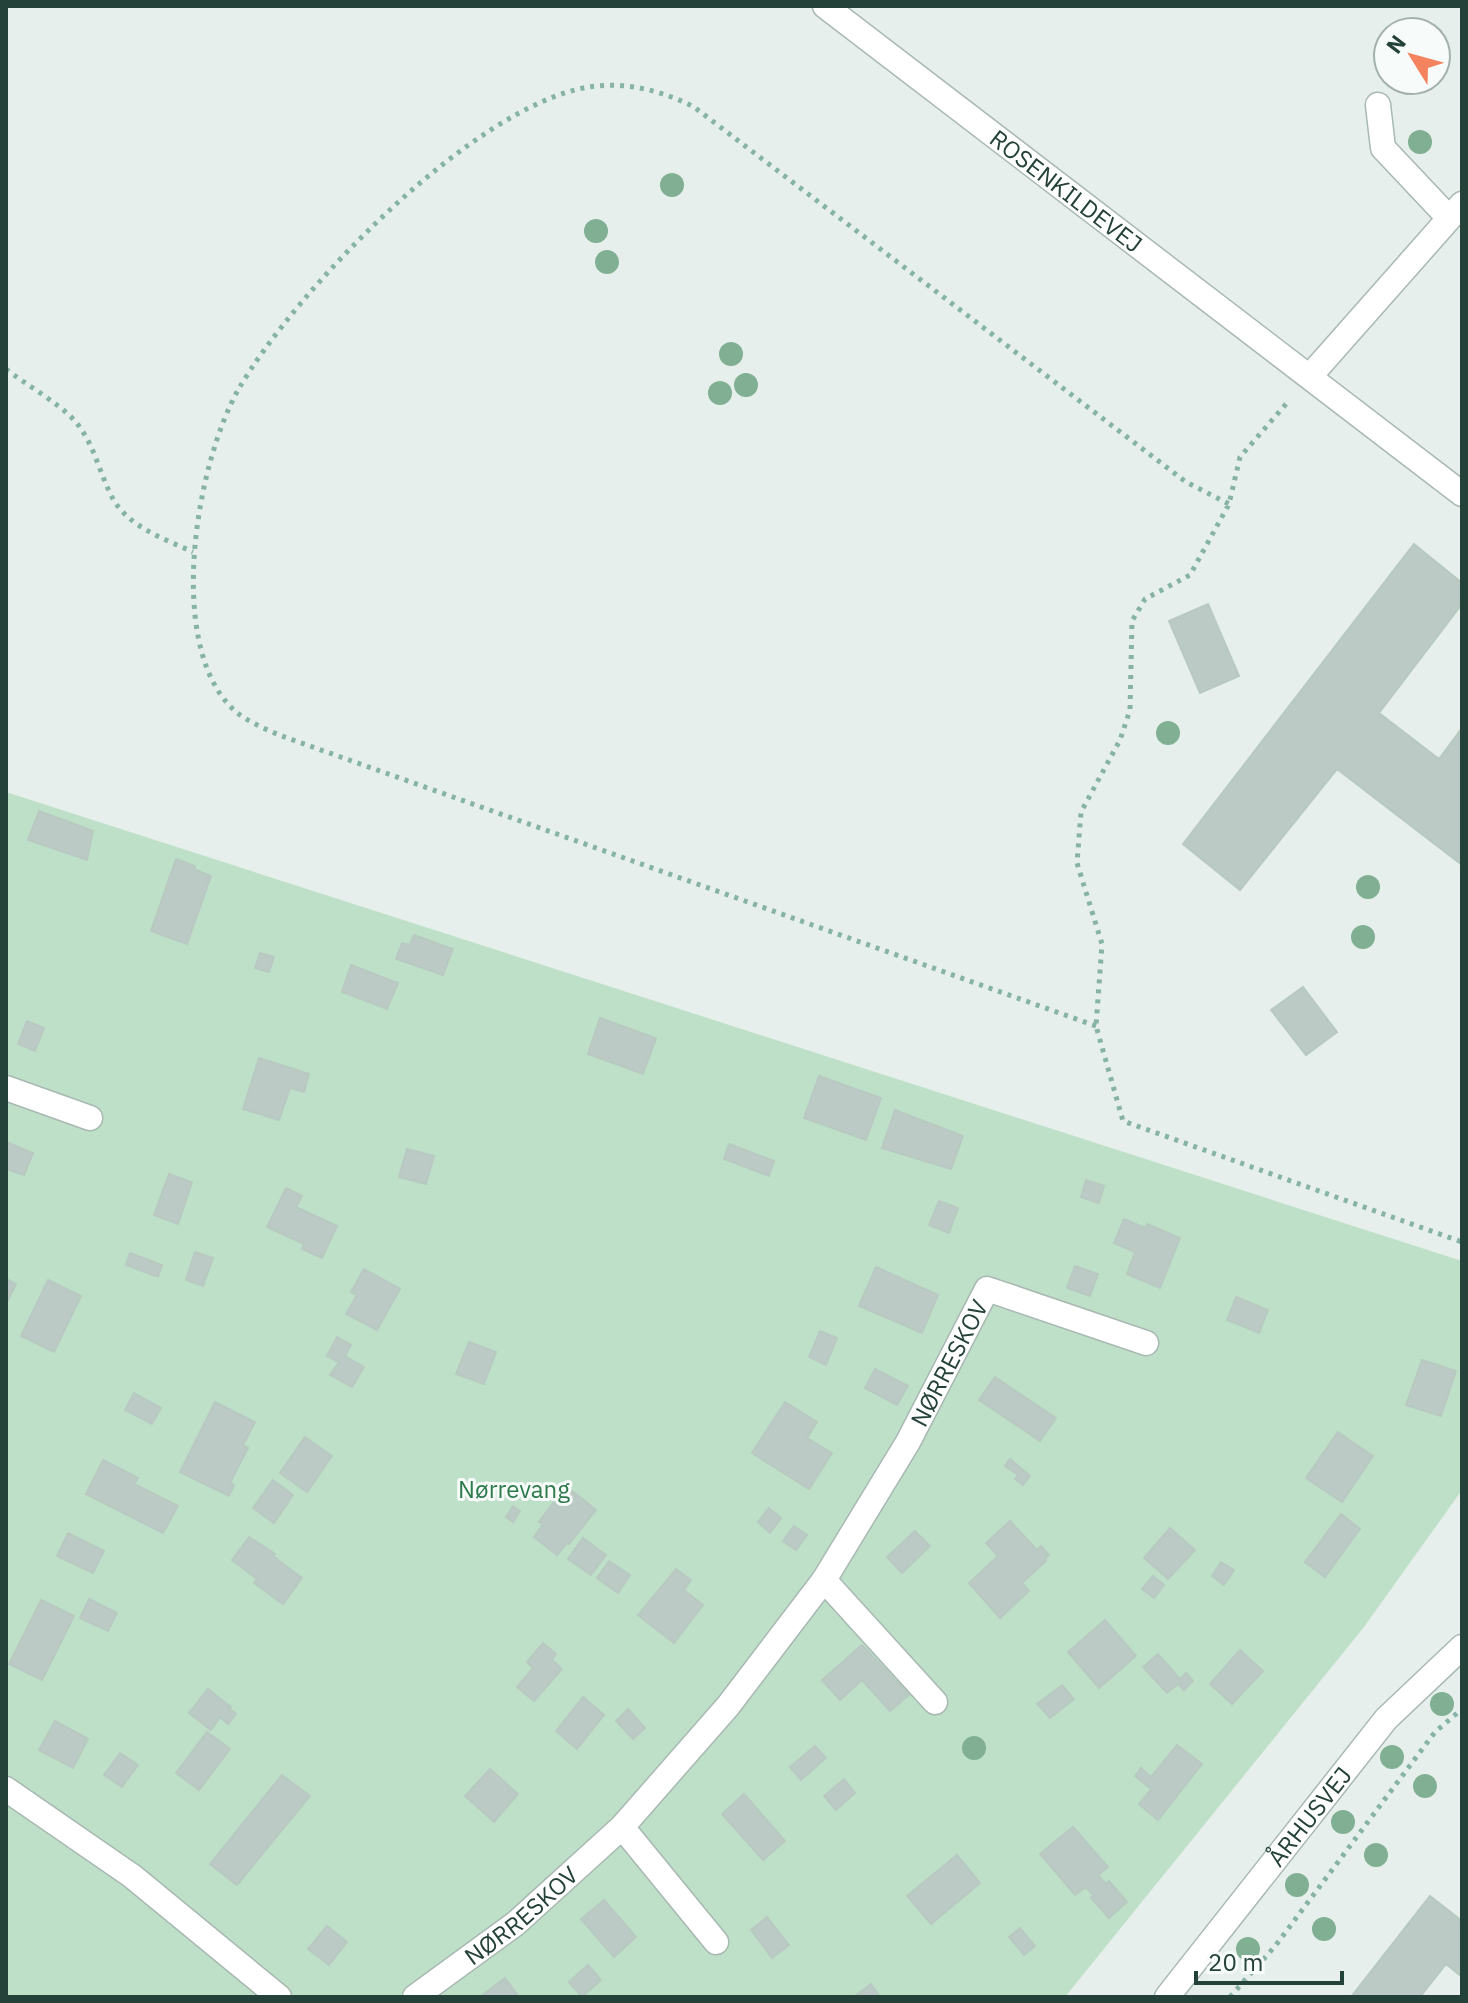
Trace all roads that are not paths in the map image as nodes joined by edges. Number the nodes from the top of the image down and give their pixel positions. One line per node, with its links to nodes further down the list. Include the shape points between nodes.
1 (825, 6): 4 (street, ROSENKILDEVEJ)
2 (1378, 105): 3 (street, via 1383,148)
3 (1456, 211): 4 (street)
4 (1310, 376): 5 (street, ROSENKILDEVEJ)
5 (1462, 494)
6 (6, 1088): 7 (street)
7 (90, 1118)
8 (1146, 1343): 9 (street, NØRRESKOV, via 987,1289 908,1442)
9 (824, 1580): 11 (street); 13 (street, NØRRESKOV, via 728,1706)
10 (1462, 1647): 17 (street, ÅRHUSVEJ, via 1386,1719)
11 (935, 1702)
12 (6, 1789): 15 (street, via 132,1876)
13 (622, 1827): 14 (street); 16 (street, NØRRESKOV, via 515,1924)
14 (716, 1942)
15 (279, 1997)
16 (415, 1997)
17 (1168, 1997)

